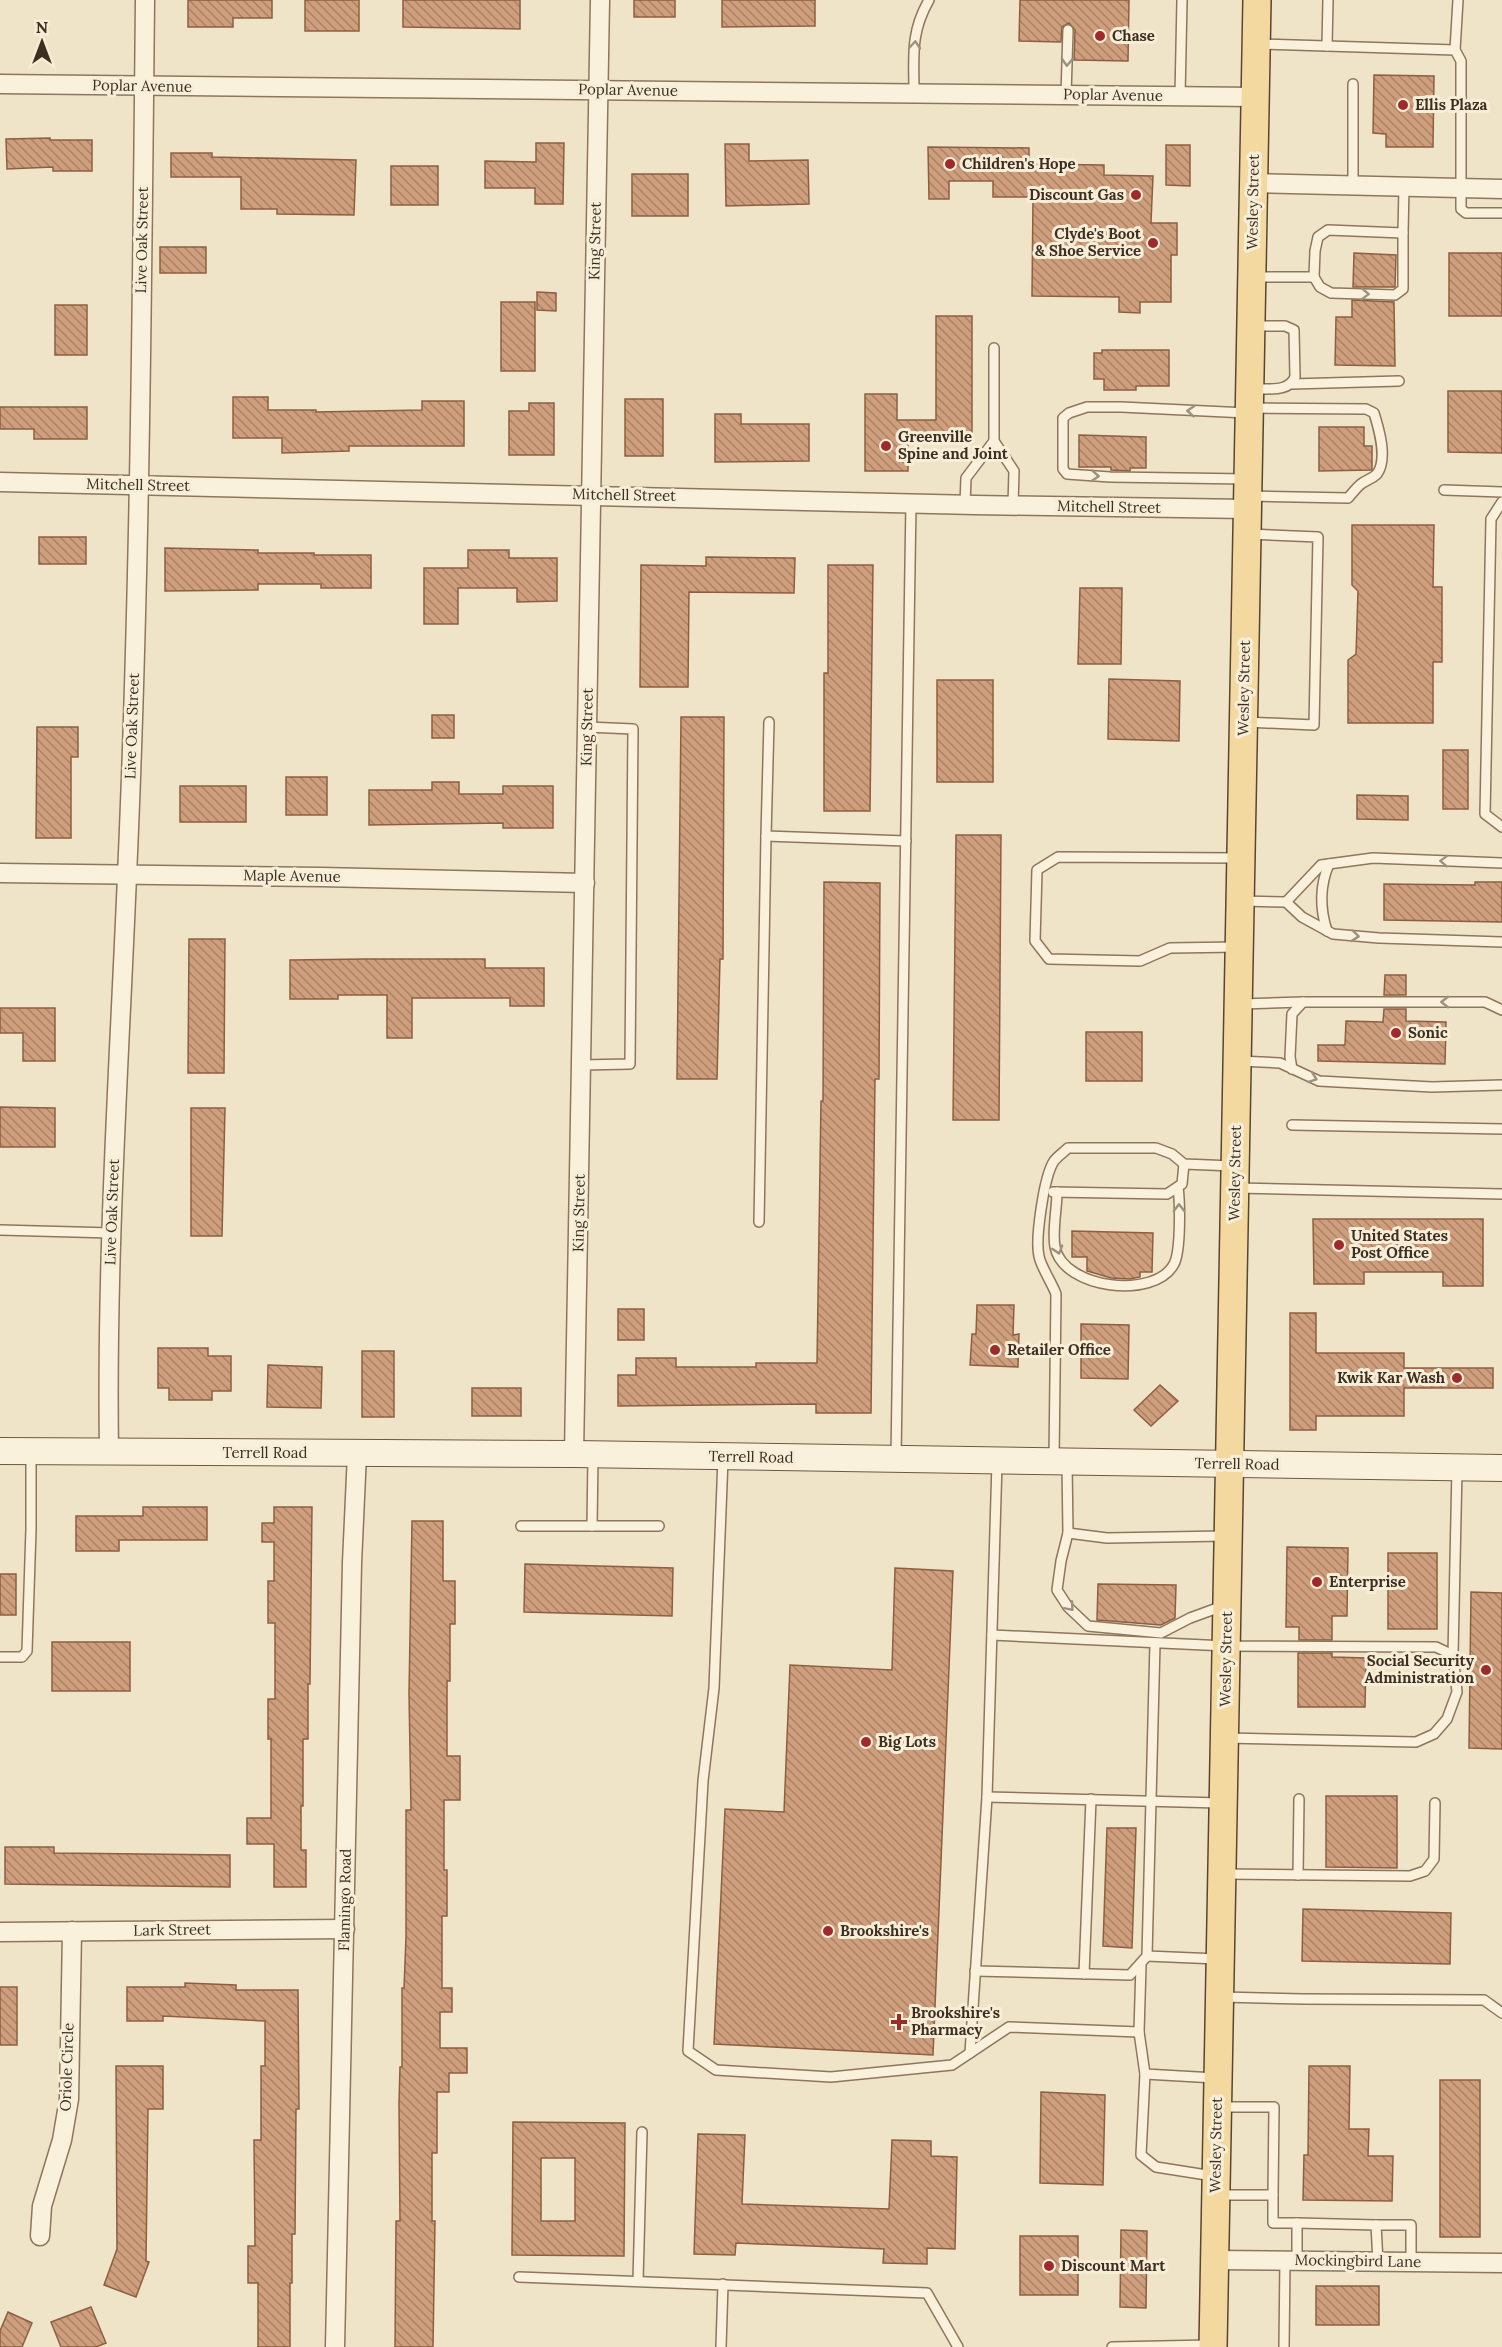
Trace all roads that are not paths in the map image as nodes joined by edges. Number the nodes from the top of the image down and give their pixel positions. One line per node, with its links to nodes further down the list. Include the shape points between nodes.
1 (145, 0): 14 (street, Live Oak Street)
2 (600, 0): 15 (street, King Street)
3 (929, 0): 16 (lane, one-way to 3, via 914,44 919,18)
4 (1182, 0): 18 (lane)
5 (1257, 0): 9 (main road, Wesley Street)
6 (1328, 0): 10 (lane)
7 (1458, 0): 11 (lane)
8 (1068, 30): 17 (lane, one-way to 17)
9 (1256, 44): 10 (lane); 19 (main road, Wesley Street)
10 (1327, 46): 11 (lane)
11 (1455, 50): 23 (lane, via 1461,61)
12 (0, 84): 14 (street, Poplar Avenue)
13 (1353, 84): 21 (lane)
14 (144, 86): 15 (street, Poplar Avenue); 36 (street, Live Oak Street)
15 (598, 90): 16 (street, Poplar Avenue); 39 (street, King Street)
16 (914, 93): 17 (street, Poplar Avenue)
17 (1066, 95): 18 (street, Poplar Avenue)
18 (1180, 96): 19 (street, Poplar Avenue)
19 (1255, 97): 20 (main road, Wesley Street)
20 (1254, 183): 21 (street); 27 (main road, Wesley Street)
21 (1353, 185): 22 (street)
22 (1404, 187): 23 (street); 26 (lane)
23 (1461, 188): 24 (street); 25 (lane, via 1461,209 1466,213)
24 (1502, 189)
25 (1502, 213)
26 (1403, 233): 28 (lane, via 1328,230 1318,237); 28 (lane, one-way to 26, via 1320,287 1331,293 1395,295 1403,289)
27 (1252, 277): 28 (lane); 29 (main road, Wesley Street)
28 (1314, 277)
29 (1251, 326): 32 (lane, via 1285,326 1294,330); 33 (main road, Wesley Street)
30 (994, 348): 34 (lane)
31 (1399, 381): 32 (lane)
32 (1292, 384): 33 (lane)
33 (1249, 403): 44 (main road, Wesley Street); 44 (lane, via 1366,409 1374,413 1377,422 1381,464 1378,472 1348,498); 44 (lane, one-way to 44, via 1225,414 1121,406 1087,407 1063,418 1063,469 1067,474 1110,477)
34 (994, 441): 42 (lane, via 966,478); 43 (lane, via 1014,471)
35 (0, 482): 36 (street, Mitchell Street)
36 (138, 484): 39 (street, Mitchell Street); 55 (street, Live Oak Street)
37 (1444, 490): 38 (lane)
38 (1502, 492)
39 (590, 494): 40 (street, Mitchell Street); 47 (street, King Street)
40 (912, 502): 42 (street, Mitchell Street); 50 (lane)
41 (1502, 502): 48 (lane, via 1491,519 1485,814)
42 (965, 504): 43 (street, Mitchell Street)
43 (1013, 505): 44 (street, Mitchell Street)
44 (1247, 505): 46 (main road, Wesley Street); 46 (lane, via 1318,537 1314,724)
45 (769, 722): 49 (lane)
46 (1243, 722): 51 (main road, Wesley Street)
47 (587, 727): 56 (street, King Street); 66 (lane, via 633,729 630,1064)
48 (1502, 827)
49 (766, 836): 50 (lane); 77 (lane)
50 (906, 841): 86 (lane)
51 (1241, 858): 57 (main road, Wesley Street); 61 (lane, via 1058,857 1037,870 1035,941 1049,959 1140,961 1170,948)
52 (1502, 863): 53 (lane, one-way to 53, via 1373,858)
53 (1329, 864): 58 (lane, via 1320,865); 59 (lane, via 1323,878 1322,916)
54 (0, 873): 55 (street, Maple Avenue)
55 (128, 874): 56 (street, Maple Avenue); 79 (street, Live Oak Street)
56 (585, 883): 66 (street, King Street)
57 (1240, 901): 58 (lane); 61 (main road, Wesley Street)
58 (1286, 902): 59 (lane)
59 (1326, 931): 60 (lane, one-way to 60, via 1379,938)
60 (1502, 942)
61 (1239, 947): 63 (main road, Wesley Street)
62 (1303, 1002): 63 (lane); 64 (lane, one-way to 62, via 1485,1002); 67 (lane, via 1292,1014)
63 (1238, 1004): 65 (main road, Wesley Street)
64 (1502, 1010)
65 (1237, 1061): 67 (lane, via 1280,1064); 72 (main road, Wesley Street)
66 (581, 1065): 84 (street, King Street)
67 (1292, 1069): 68 (lane, one-way to 68, via 1319,1081 1432,1087)
68 (1502, 1085)
69 (1292, 1125): 70 (lane)
70 (1502, 1129)
71 (1184, 1164): 72 (lane); 73 (lane, via 1182,1184); 74 (lane, via 1156,1148 1068,1148 1055,1160)
72 (1235, 1177): 76 (lane); 89 (main road, Wesley Street)
73 (1178, 1187): 75 (lane, via 1167,1194); 75 (lane, one-way to 73, via 1055,1248 1064,1265 1080,1277 1099,1283 1140,1285 1161,1279 1175,1263 1180,1214)
74 (1044, 1192): 75 (lane); 88 (lane, via 1039,1257 1056,1294)
75 (1057, 1192)
76 (1502, 1194)
77 (759, 1222)
78 (0, 1230): 79 (lane)
79 (112, 1233): 82 (street, Live Oak Street)
80 (0, 1451): 81 (street, Terrell Road)
81 (31, 1451): 82 (street, Terrell Road); 102 (lane, via 27,1651 22,1657)
82 (109, 1452): 83 (street, Terrell Road)
83 (357, 1454): 84 (street, Terrell Road); 112 (street, Flamingo Road)
84 (584, 1454): 85 (street, Terrell Road); 93 (lane)
85 (723, 1456): 86 (street, Terrell Road); 123 (lane, via 714,1688 703,1781 688,2051 716,2070 831,2078 952,2065)
86 (896, 1459): 87 (street, Terrell Road)
87 (997, 1461): 88 (street, Terrell Road); 98 (lane)
88 (1060, 1462): 89 (street, Terrell Road); 95 (lane)
89 (1229, 1464): 90 (street, Terrell Road); 96 (main road, Wesley Street)
90 (1457, 1467): 91 (street, Terrell Road); 101 (lane)
91 (1502, 1468)
92 (521, 1526): 93 (lane)
93 (592, 1526): 94 (lane)
94 (659, 1526)
95 (1068, 1533): 96 (lane, via 1107,1538); 97 (lane, one-way to 97, via 1057,1590 1068,1607 1089,1626 1161,1633)
96 (1228, 1536): 97 (main road, Wesley Street)
97 (1227, 1605): 100 (main road, Wesley Street)
98 (992, 1635): 99 (lane); 104 (lane)
99 (1155, 1643): 100 (lane); 107 (lane)
100 (1226, 1646): 101 (lane, via 1436,1647); 103 (main road, Wesley Street)
101 (1453, 1655): 103 (lane, via 1457,1692 1447,1719 1434,1734 1416,1742)
102 (0, 1657)
103 (1224, 1738): 108 (main road, Wesley Street)
104 (987, 1797): 105 (lane); 118 (lane)
105 (1091, 1799): 107 (lane); 119 (lane)
106 (1299, 1799): 111 (lane)
107 (1152, 1801): 108 (lane); 115 (lane)
108 (1223, 1803): 110 (main road, Wesley Street)
109 (1435, 1803): 111 (lane, via 1434,1859 1425,1871 1410,1876)
110 (1222, 1874): 111 (lane); 116 (main road, Wesley Street)
111 (1298, 1875)
112 (345, 1929): 113 (street, Lark Street); 142 (street, Flamingo Road)
113 (72, 1931): 114 (street, Lark Street); 132 (street, Oriole Circle, via 69,2099 62,2140 42,2206)
114 (0, 1932)
115 (1147, 1956): 116 (lane); 117 (lane)
116 (1220, 1959): 120 (main road, Wesley Street)
117 (1141, 1965): 119 (lane, via 1130,1975); 122 (lane)
118 (975, 1971): 119 (lane); 123 (lane)
119 (1084, 1974)
120 (1219, 1996): 121 (lane, via 1484,2000); 125 (main road, Wesley Street)
121 (1502, 2013)
122 (1139, 2032): 123 (lane, via 1009,2027); 124 (lane)
123 (970, 2053)
124 (1145, 2074): 125 (lane); 128 (lane, via 1141,2155 1156,2167)
125 (1218, 2078): 126 (main road, Wesley Street)
126 (1217, 2107): 128 (main road, Wesley Street); 129 (lane, via 1274,2107)
127 (642, 2132): 139 (lane)
128 (1215, 2186): 129 (lane); 133 (main road, Wesley Street)
129 (1273, 2195): 130 (lane, via 1273,2223)
130 (1298, 2223): 131 (lane); 134 (lane)
131 (1376, 2225): 135 (lane); 136 (lane, via 1410,2225)
132 (40, 2236)
133 (1214, 2260): 134 (street, Mockingbird Lane); 141 (main road, Wesley Street)
134 (1291, 2261): 135 (street, Mockingbird Lane); 146 (lane)
135 (1378, 2262): 136 (street, Mockingbird Lane)
136 (1411, 2262): 137 (street, Mockingbird Lane)
137 (1502, 2263)
138 (519, 2277): 139 (lane)
139 (638, 2281): 140 (lane)
140 (723, 2284): 143 (lane); 144 (lane, via 927,2293)
141 (1213, 2346): 145 (lane)
142 (335, 2347)
143 (721, 2347)
144 (958, 2347)
145 (1112, 2347)
146 (1284, 2347)

